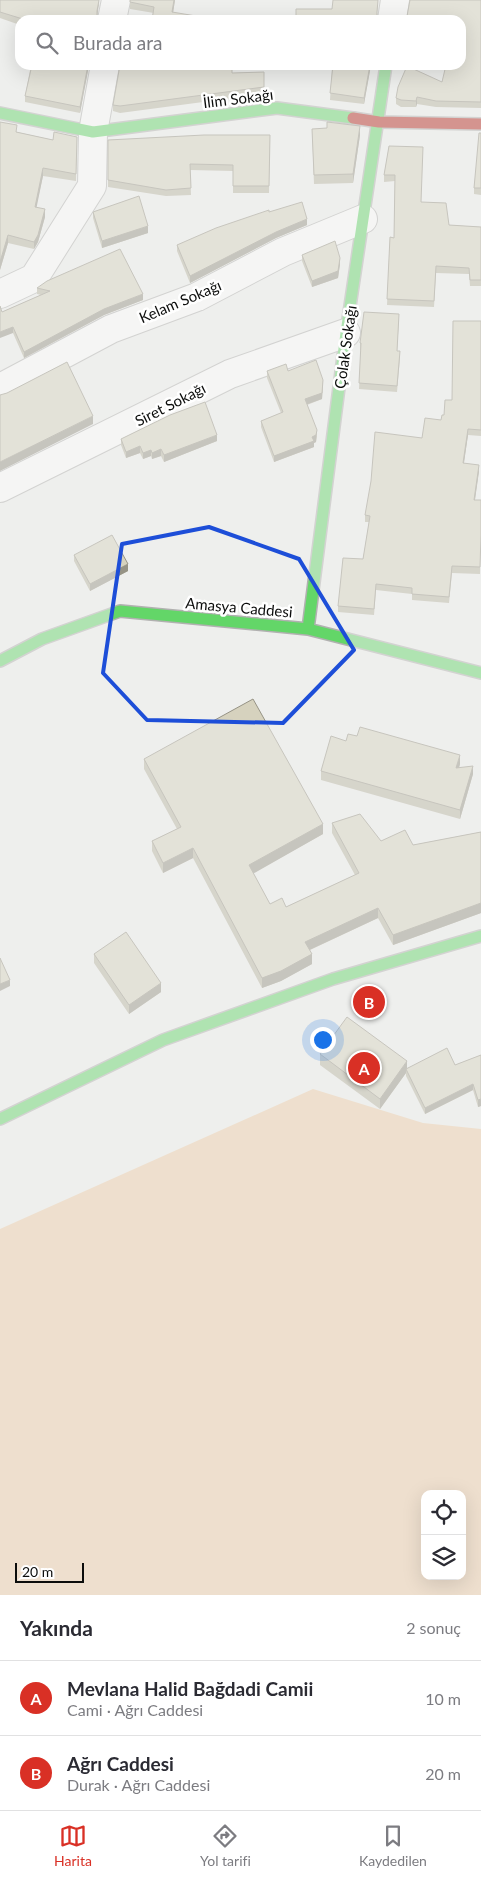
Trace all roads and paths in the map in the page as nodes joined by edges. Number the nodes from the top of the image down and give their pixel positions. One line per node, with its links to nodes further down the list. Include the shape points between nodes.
1 (116, 0): 3 (street)
2 (395, 0): 4 (street)
3 (113, 15)
4 (393, 15)
5 (103, 70): 10 (street)
6 (385, 70): 8 (street, Çolak Sokağı)
7 (0, 113): 10 (street, İlim Sokağı)
8 (379, 122): 9 (street, İlim Sokağı); 10 (street, İlim Sokağı, via 277,108); 11 (street, Çolak Sokağı)
9 (481, 124)
10 (93, 132): 12 (street, via 92,186 34,278)
11 (363, 219): 13 (street, Çolak Sokağı); 14 (street, Kelam Sokağı, via 283,252 197,297 111,329)
12 (0, 294)
13 (346, 334): 15 (street, Siret Sokağı, via 230,374); 16 (street, Çolak Sokağı)
14 (0, 388)
15 (0, 488)
16 (308, 629): 17 (street, Amasya Caddesi, via 120,611 42,639); 18 (street, Amasya Caddesi)
17 (0, 661)
18 (481, 673)
19 (481, 936): 20 (street, via 334,979 163,1040)
20 (0, 1119)

